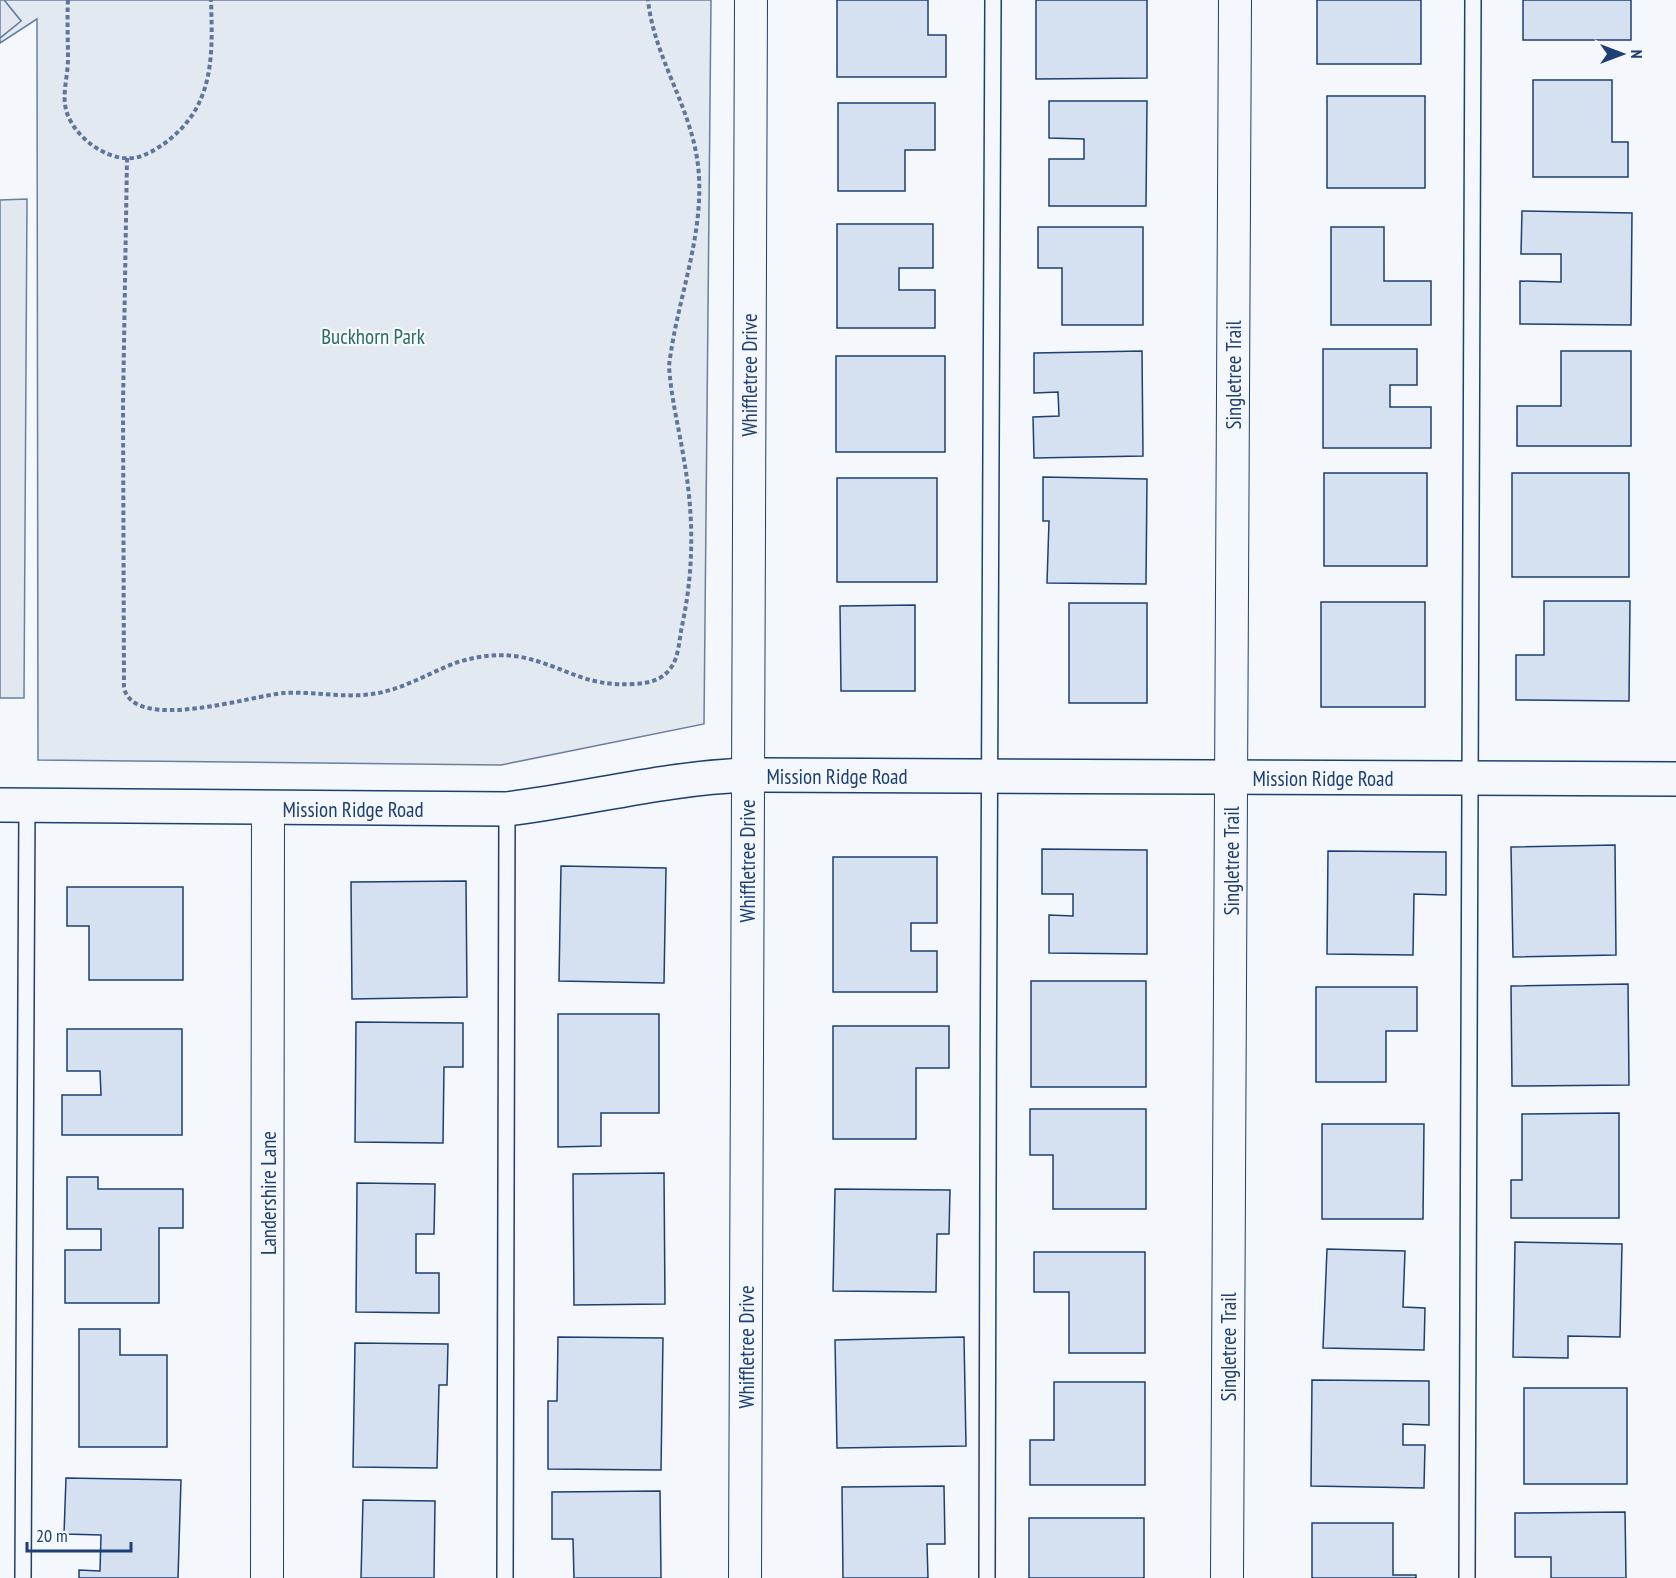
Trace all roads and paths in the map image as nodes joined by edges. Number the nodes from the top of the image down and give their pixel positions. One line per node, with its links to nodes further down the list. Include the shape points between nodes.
1 (68, 0): 8 (path, via 64,95 67,114 77,132 94,146)
2 (211, 0): 8 (path, via 209,65 198,106 175,135 143,156)
3 (648, 0): 8 (path, via 658,46 691,131 699,185 699,212 669,366 690,502 690,582 675,661 665,674 649,682 602,684 534,660 488,655 442,668 398,688 366,695 275,694 183,710 138,705 129,699 124,687)
4 (751, 0): 9 (street, Whiffletree Drive)
5 (993, 0): 10 (lane, via 988,442)
6 (1235, 0): 11 (street, Singletree Trail)
7 (1473, 0): 12 (lane)
8 (127, 158)
9 (747, 775): 10 (street, Mission Ridge Road); 16 (street, Mission Ridge Road, via 646,784 564,802); 20 (street, Whiffletree Drive)
10 (991, 776): 11 (street, Mission Ridge Road); 21 (lane)
11 (1231, 777): 12 (street, Mission Ridge Road); 22 (street, Singletree Trail)
12 (1470, 778): 13 (street, Mission Ridge Road); 23 (lane)
13 (1676, 779)
14 (14, 805): 15 (street, Mission Ridge Road); 17 (lane)
15 (268, 808): 16 (street, Mission Ridge Road); 18 (street, Landershire Lane)
16 (507, 809): 19 (lane)
17 (23, 1578)
18 (267, 1578)
19 (505, 1578)
20 (745, 1578)
21 (987, 1578)
22 (1227, 1578)
23 (1467, 1578)

